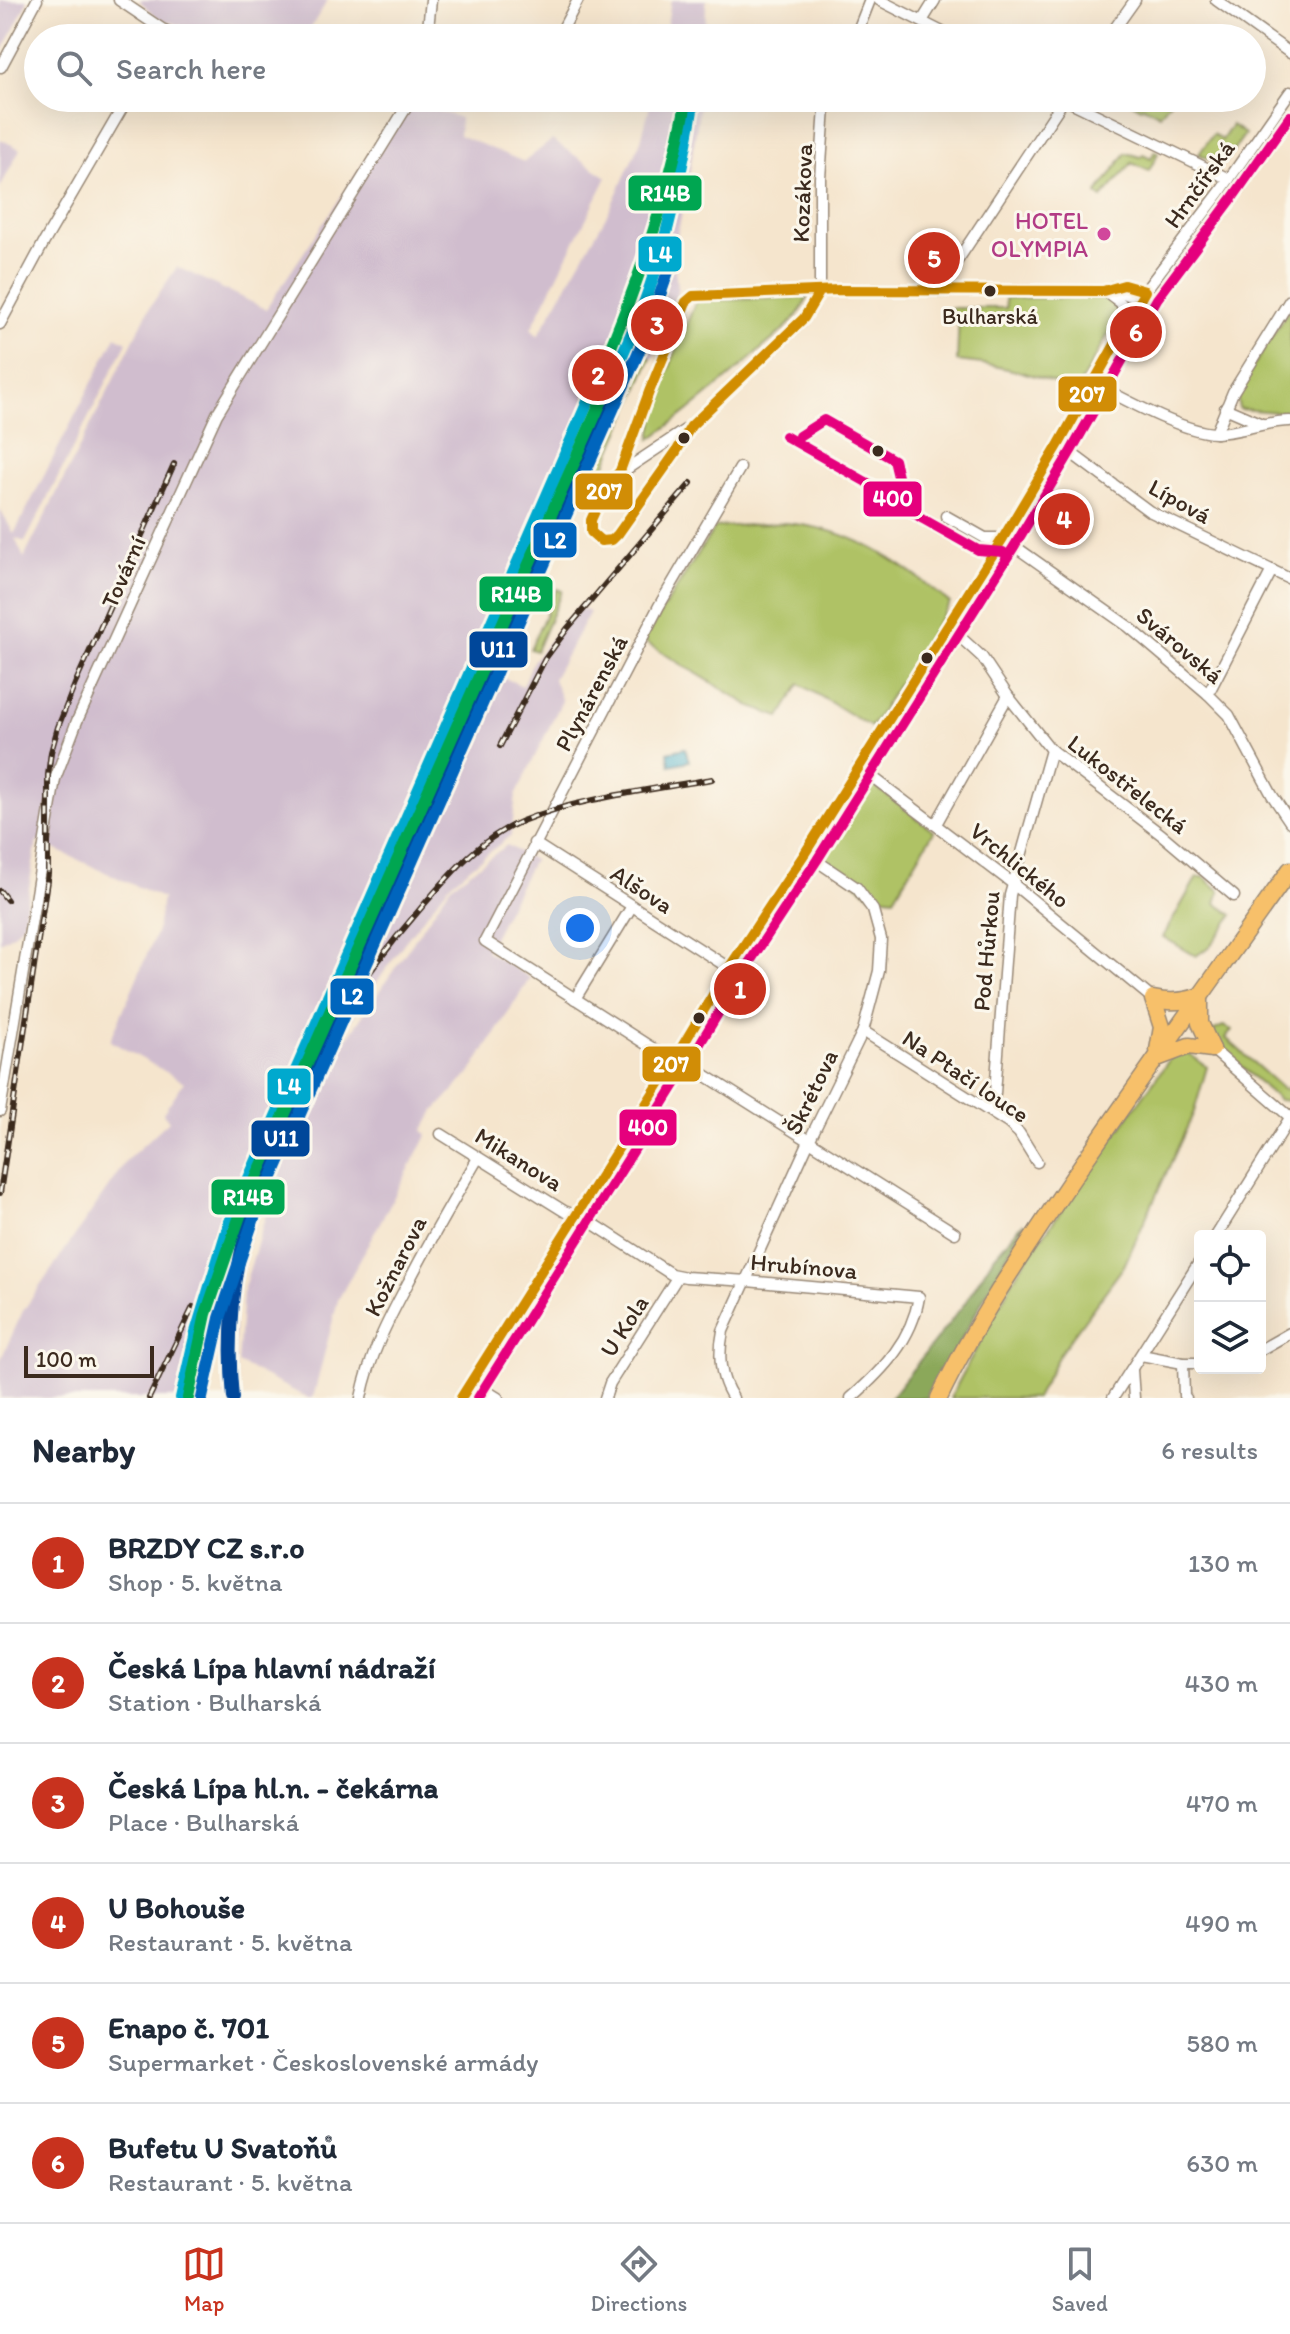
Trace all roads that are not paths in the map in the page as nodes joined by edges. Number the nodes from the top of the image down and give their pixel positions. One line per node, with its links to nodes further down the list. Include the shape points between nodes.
1 (37, 0): 12 (street)
2 (119, 0): 13 (street)
3 (431, 0): 14 (street)
4 (578, 0): 15 (street)
5 (870, 0): 16 (street)
6 (879, 0): 10 (street)
7 (935, 0): 10 (street)
8 (1135, 0): 18 (street)
9 (1216, 0): 19 (street)
10 (922, 21): 17 (street)
11 (24, 24): 22 (street)
12 (24, 24)
13 (151, 24)
14 (428, 24)
15 (565, 24)
16 (861, 24)
17 (928, 24)
18 (1118, 24)
19 (1250, 24)
20 (1266, 36): 21 (street)
21 (1290, 53)
22 (1, 67)
23 (1290, 92): 29 (street, Hrnčířská)
24 (120, 112): 36 (street)
25 (403, 112): 71 (street, Tovární, via 217,414 77,721 55,779)
26 (825, 112): 31 (street, Kozákova)
27 (1055, 112): 30 (street)
28 (1093, 112): 29 (street)
29 (1229, 179): 33 (street, Hrnčířská)
30 (938, 290): 31 (street); 32 (street)
31 (820, 291): 41 (street, via 804,318); 45 (street, via 693,296 686,302)
32 (1103, 291): 33 (street); 35 (street, via 1121,303)
33 (1142, 295): 35 (street, Hrnčířská)
34 (1290, 300): 38 (street)
35 (1127, 321): 37 (street, Hrnčířská)
36 (0, 324)
37 (1093, 383): 42 (street, via 1158,415); 43 (street, Hrnčířská)
38 (1225, 408): 40 (street); 42 (street)
39 (1290, 421): 40 (street)
40 (1263, 424): 42 (street)
41 (691, 426): 45 (street); 45 (street, via 618,534 601,541 591,532 591,520)
42 (1216, 433)
43 (1059, 444): 47 (street, Hrnčířská); 48 (street, Lípová, via 1149,511)
44 (740, 468): 57 (street, Plynárenská, via 659,606)
45 (620, 471)
46 (946, 516): 47 (street, Svárovská, via 985,538)
47 (1003, 538): 50 (street, Hrnčířská); 51 (street, Svárovská, via 1129,627)
48 (1272, 570): 49 (street, Lípová); 51 (street)
49 (1290, 579)
50 (948, 626): 52 (street, Lukostřelecká, via 982,657); 54 (street, Hrnčířská)
51 (1208, 694): 55 (street, Svárovská, via 1229,715)
52 (1008, 696): 53 (street, Lukostřelecká); 56 (street)
53 (1051, 750): 60 (street, Pod Hůrkou); 61 (street, Lukostřelecká)
54 (858, 766): 56 (street, Vrchlického); 58 (street, Hrnčířská)
55 (1290, 822)
56 (936, 824): 60 (street, Vrchlického)
57 (534, 843): 62 (street, Alšova); 65 (street, Plynárenská, via 485,941)
58 (805, 853): 63 (street, Hrnčířská); 67 (street, Škrétova, via 857,888 873,910 881,939 879,971)
59 (1290, 870): 64 (main road)
60 (1012, 883): 66 (street, Vrchlického); 72 (street, Pod Hůrkou)
61 (1234, 896)
62 (632, 906): 63 (street, Alšova); 65 (street)
63 (729, 968): 70 (street, Hrnčířská)
64 (1201, 996): 66 (main road, via 1184,1002); 68 (main road, via 1200,1023); 69 (main road)
65 (575, 999): 70 (street)
66 (1153, 999): 69 (main road, via 1162,1027)
67 (863, 1031): 72 (street, Na Ptačí louce); 75 (street, Škrétova)
68 (1212, 1049): 69 (main road, via 1189,1046); 73 (street)
69 (1156, 1059): 97 (main road, via 1014,1264)
70 (674, 1060): 75 (street); 78 (street, Hrnčířská)
71 (0, 1111)
72 (991, 1111): 77 (street, Na Ptačí louce, via 1015,1129)
73 (1290, 1117): 79 (street)
74 (441, 1134): 76 (street, Mikanova)
75 (809, 1141): 80 (street); 83 (street, Škrétova)
76 (478, 1158): 78 (street, Mikanova); 91 (street, Kožnarova, via 387,1322)
77 (1037, 1162)
78 (577, 1216): 82 (street, Hrubínova); 90 (street, Hrnčířská)
79 (1220, 1230)
80 (955, 1233)
81 (1194, 1271): 86 (street)
82 (678, 1276): 83 (street, Hrubínova); 94 (street, U Kola)
83 (747, 1281): 95 (street, Škrétova, via 720,1347 724,1381); 96 (street, Hrubínova, via 919,1297 915,1319 902,1342)
84 (1290, 1333): 85 (street)
85 (1266, 1347)
86 (1141, 1355): 87 (street); 89 (street)
87 (1183, 1363): 88 (street); 100 (street)
88 (1194, 1363)
89 (1132, 1370): 98 (street); 99 (street)
90 (472, 1382): 92 (street, Hrnčířská); 93 (street)
91 (361, 1398)
92 (461, 1398)
93 (498, 1398)
94 (605, 1398)
95 (733, 1398)
96 (851, 1398)
97 (939, 1398)
98 (1113, 1398)
99 (1134, 1398)
100 (1186, 1398)

